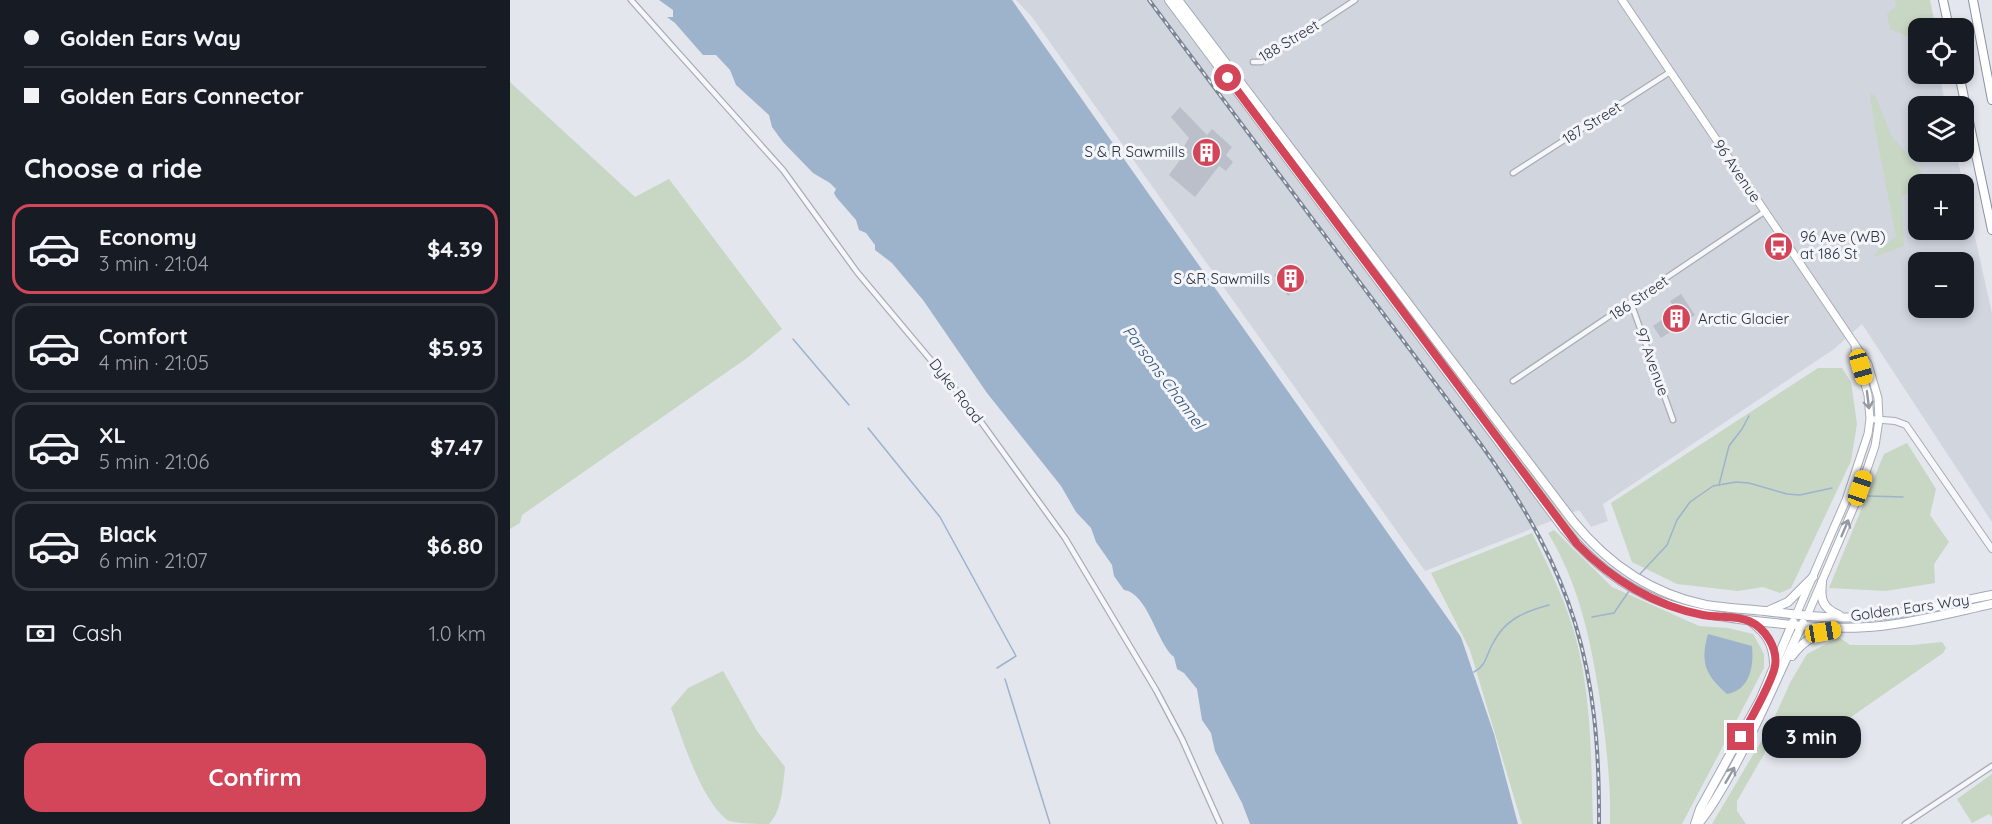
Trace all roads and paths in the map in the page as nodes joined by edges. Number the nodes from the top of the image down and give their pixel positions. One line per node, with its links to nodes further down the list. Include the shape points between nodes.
1 (632, 0): 38 (street, Dyke Road, via 783,170 858,272 971,408 1065,538 1156,690)
2 (1169, 0): 31 (main road, Golden Ears Way, via 1564,529 1604,569 1637,590 1703,615)
3 (1178, 0): 27 (main road, Golden Ears Way, via 1573,521 1601,552 1639,580 1674,596 1706,605)
4 (1355, 0): 9 (street, 188 Street, via 1261,62)
5 (1622, 0): 10 (main road, 96 Avenue)
6 (1943, 0): 8 (highway)
7 (1973, 0): 12 (highway)
8 (1947, 18)
9 (1253, 62)
10 (1670, 72): 13 (street, 187 Street); 14 (main road, 96 Avenue)
11 (1961, 84): 15 (highway)
12 (1992, 100)
13 (1513, 173)
14 (1764, 212): 16 (street, 186 Street); 17 (main road, 96 Avenue)
15 (1992, 230)
16 (1631, 303): 18 (street, 186 Street); 20 (street, 97 Avenue)
17 (1852, 341): 19 (main road, 96 Avenue, one-way to 19, via 1866,384); 21 (main road, 96 Avenue, via 1868,364 1878,395)
18 (1513, 381)
19 (1870, 419): 21 (street); 23 (main road, 96 Avenue, via 1856,472)
20 (1672, 420)
21 (1879, 420): 22 (street, via 1899,421 1910,430); 24 (main road, 96 Avenue, one-way to 21, via 1859,494)
22 (1992, 549)
23 (1813, 577): 27 (main road, via 1788,602); 28 (main road, 96 Avenue)
24 (1822, 582): 29 (main road, 96 Avenue); 30 (main road, via 1820,597 1824,605)
25 (1992, 595): 30 (main road, Golden Ears Way, via 1879,616)
26 (1992, 604): 34 (main road, Golden Ears Way, via 1899,623)
27 (1766, 611): 28 (main road, Golden Ears Way)
28 (1796, 615): 29 (main road, Golden Ears Way); 32 (main road)
29 (1807, 616): 30 (main road, Golden Ears Way); 33 (main road)
30 (1846, 618)
31 (1748, 621): 32 (main road, Golden Ears Way); 35 (main road, via 1768,637)
32 (1792, 625): 33 (main road, Golden Ears Way); 35 (main road)
33 (1802, 626): 34 (main road, Golden Ears Way); 36 (main road)
34 (1845, 628): 36 (main road, via 1812,637 1800,645)
35 (1775, 666): 39 (main road, via 1732,755 1700,809)
36 (1784, 666): 39 (main road, one-way to 36, via 1707,814 1742,754)
37 (1992, 766): 40 (street)
38 (1220, 824)
39 (1696, 824)
40 (1905, 824)

